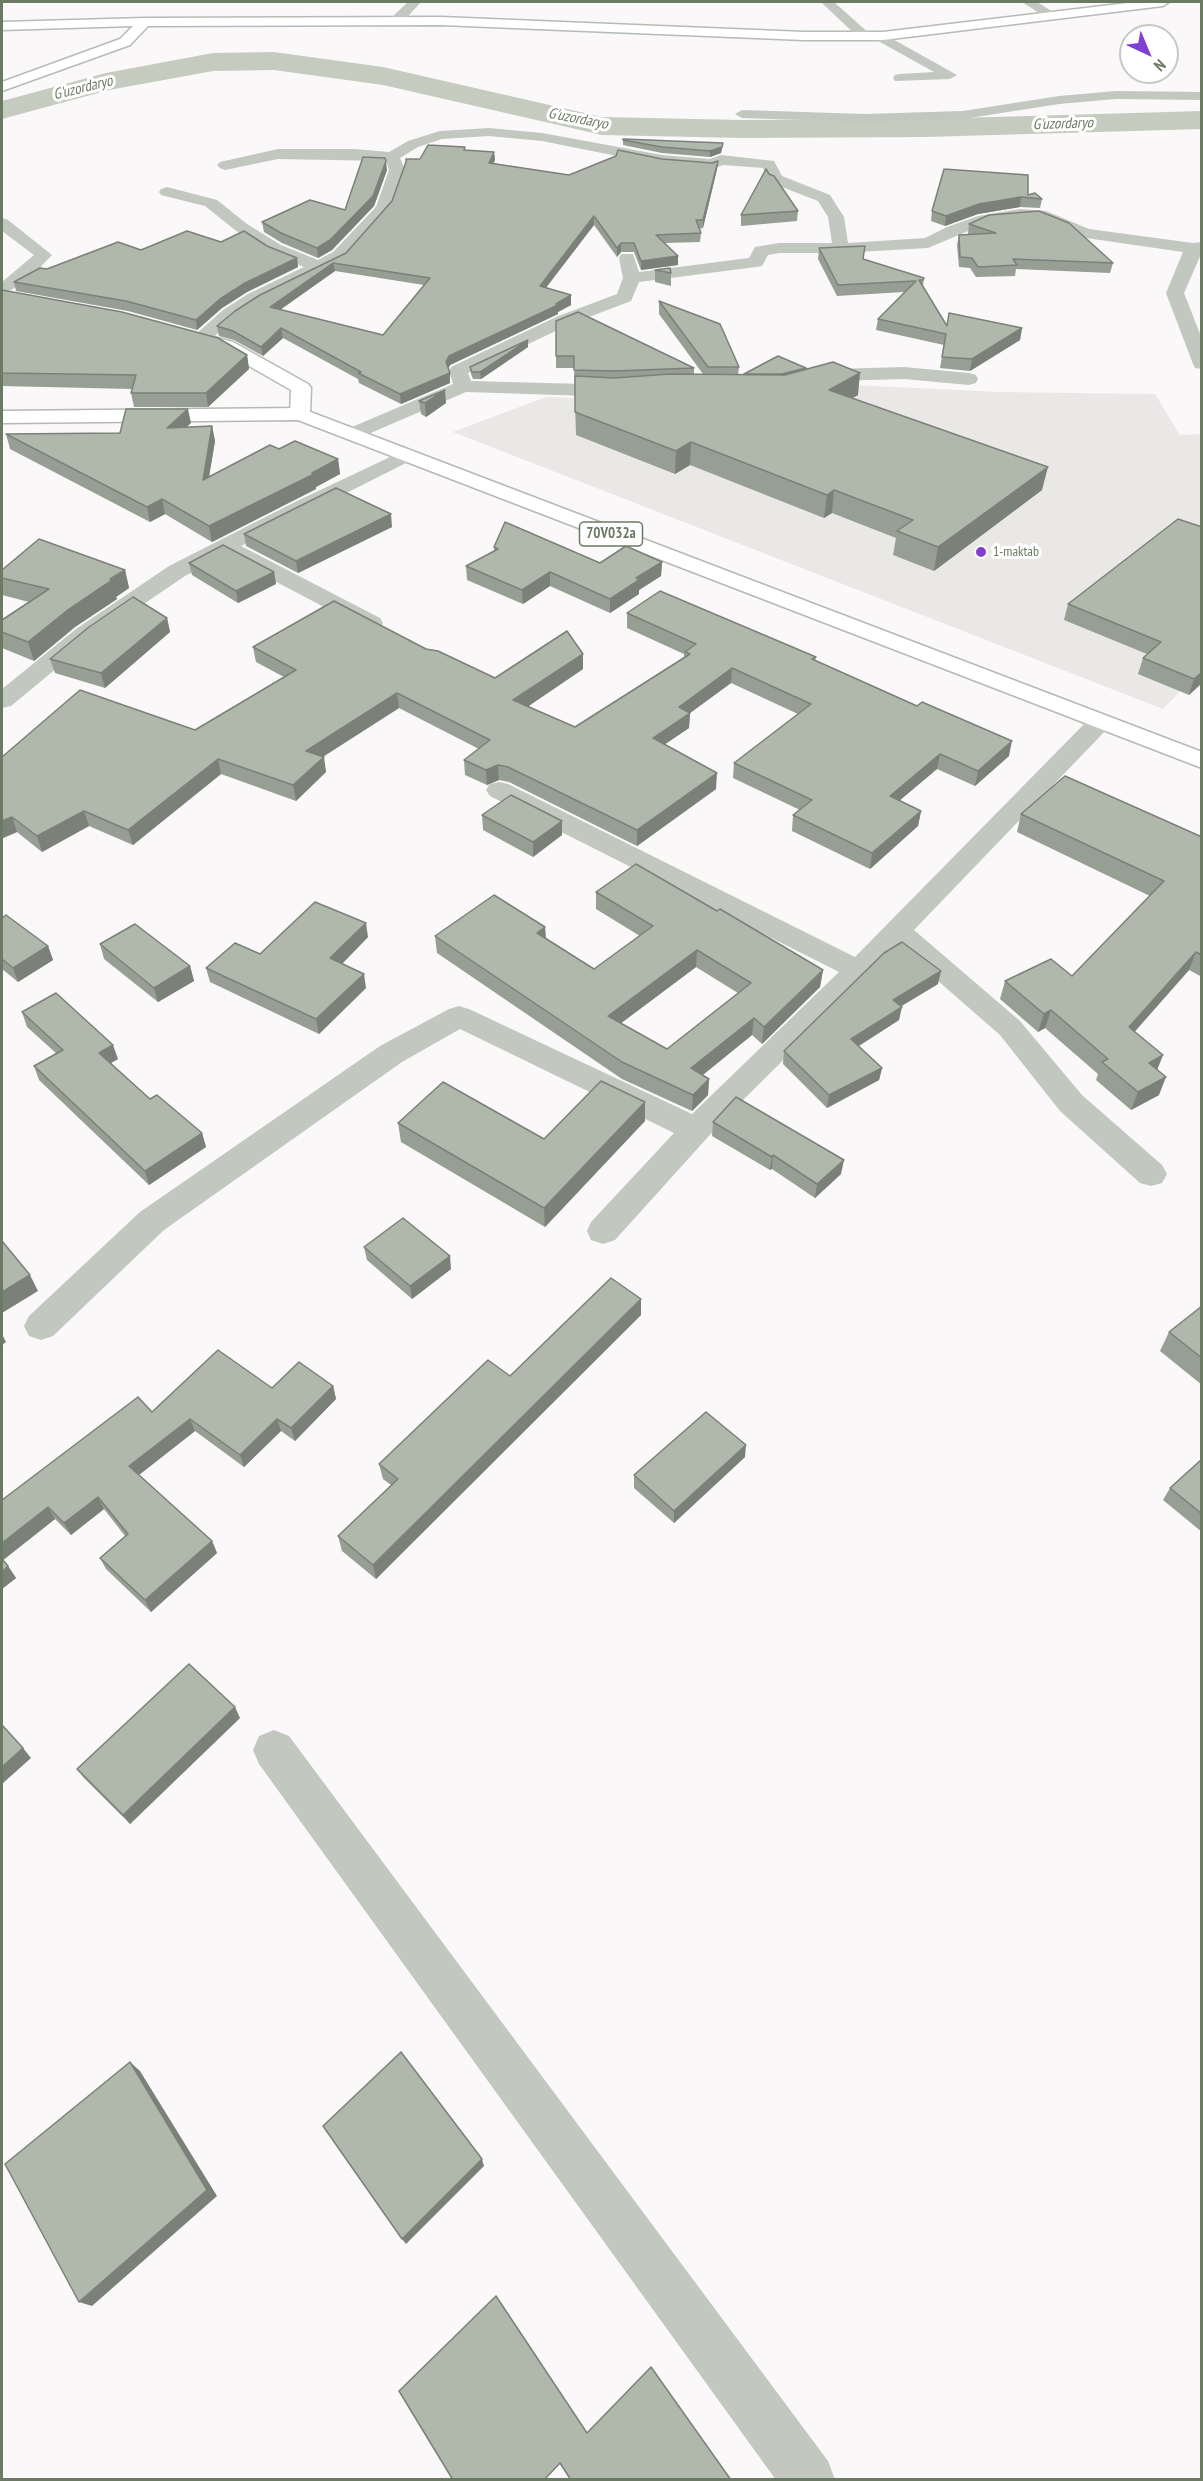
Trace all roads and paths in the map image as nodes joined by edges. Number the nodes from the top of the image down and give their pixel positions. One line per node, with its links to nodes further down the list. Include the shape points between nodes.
1 (415, 2): 6 (street)
2 (827, 2): 9 (street)
3 (1028, 2): 5 (street)
4 (1163, 2): 5 (street)
5 (1052, 15): 9 (street)
6 (396, 21): 7 (street); 9 (street)
7 (146, 22): 8 (street); 11 (street, via 125,42)
8 (2, 26)
9 (871, 36): 10 (street, via 950,75)
10 (900, 78)
11 (2, 87)
12 (1202, 96): 13 (street, via 1116,95 952,115 865,118)
13 (742, 114)
14 (392, 157): 15 (street, via 278,154); 18 (street, via 413,144 440,135 489,132 542,137 662,160 769,164 775,178 824,198 836,217); 21 (street, via 397,170 383,208 339,256)
15 (225, 165)
16 (167, 192): 21 (street, via 211,203 275,249)
17 (2, 223): 23 (street, via 44,255)
18 (840, 248): 19 (street, via 927,243 984,219 1020,214 1040,214 1086,233); 22 (street, via 779,248 761,251 756,262)
19 (1197, 248): 28 (street, via 1175,292)
20 (626, 256): 22 (street)
21 (318, 266): 27 (street, via 254,298)
22 (632, 278): 31 (street, via 625,297 562,321 458,371)
23 (2, 290)
24 (2, 296): 25 (street)
25 (24, 300)
26 (180, 333): 27 (street)
27 (201, 339): 33 (street, via 227,346 301,388)
28 (1202, 364)
29 (969, 379): 30 (street, via 903,373 834,375)
30 (803, 384)
31 (463, 386): 32 (street); 35 (street)
32 (636, 390)
33 (300, 414): 34 (street, 70V032a); 35 (street, 70V032a)
34 (2, 417)
35 (352, 434): 36 (street, 70V032a)
36 (407, 455): 37 (street); 40 (street, 70V032a)
37 (225, 546): 38 (street); 39 (street, via 177,571 84,634)
38 (394, 634)
39 (2, 701)
40 (1100, 722): 41 (street, 70V032a); 43 (street)
41 (1202, 761)
42 (499, 790): 44 (street)
43 (897, 930): 44 (street); 46 (street, via 1010,1028 1071,1103)
44 (858, 970): 45 (street)
45 (696, 1130): 47 (street); 48 (street, via 459,1016 391,1054 152,1221)
46 (1151, 1174)
47 (603, 1231)
48 (41, 1326)
49 (274, 1750): 50 (street)
50 (809, 2480)

